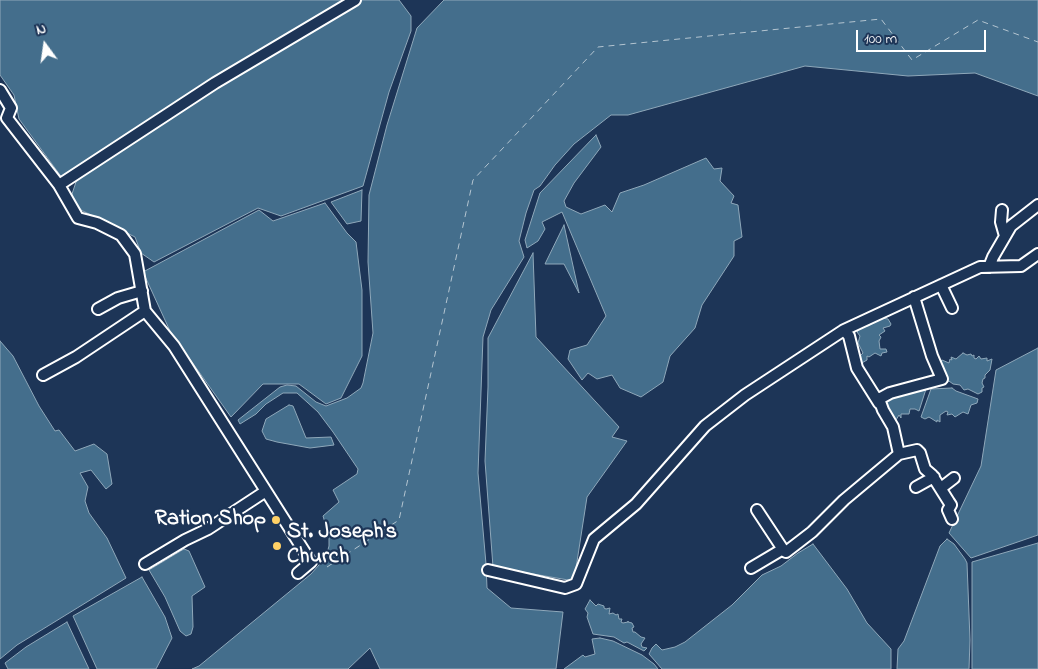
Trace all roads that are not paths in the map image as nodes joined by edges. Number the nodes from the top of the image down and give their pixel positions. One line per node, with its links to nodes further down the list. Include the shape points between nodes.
1 (355, 0): 3 (street, via 215,83)
2 (0, 90): 3 (street, via 11,108 7,118)
3 (59, 185): 10 (street, via 78,218 121,235 135,254)
4 (1038, 205): 6 (street, via 1011,226)
5 (1002, 210): 6 (street)
6 (1005, 236): 8 (street)
7 (1038, 254): 8 (street, via 1022,266)
8 (989, 267): 9 (street, via 980,267)
9 (942, 285): 11 (street); 12 (street)
10 (142, 291): 13 (street, via 118,298); 14 (street)
11 (914, 297): 15 (street); 18 (street, via 942,379 882,396)
12 (952, 308)
13 (98, 309)
14 (147, 313): 16 (street); 17 (street); 24 (street, via 174,346)
15 (844, 330): 18 (street, via 849,336 857,368); 30 (street, via 745,395 705,426 636,504 594,539 576,584 565,588)
16 (76, 363)
17 (43, 375)
18 (879, 403): 19 (street, via 893,427)
19 (899, 454): 20 (street, via 917,450 926,469); 27 (street, via 812,532 786,552)
20 (934, 477): 22 (street); 23 (street)
21 (954, 478): 23 (street)
22 (916, 487)
23 (941, 488): 26 (street, via 951,505 948,510)
24 (266, 491): 28 (street, via 208,529); 31 (street, via 311,562)
25 (757, 510): 27 (street)
26 (952, 519)
27 (783, 549): 29 (street)
28 (145, 564)
29 (751, 568)
30 (488, 570)
31 (298, 573)

